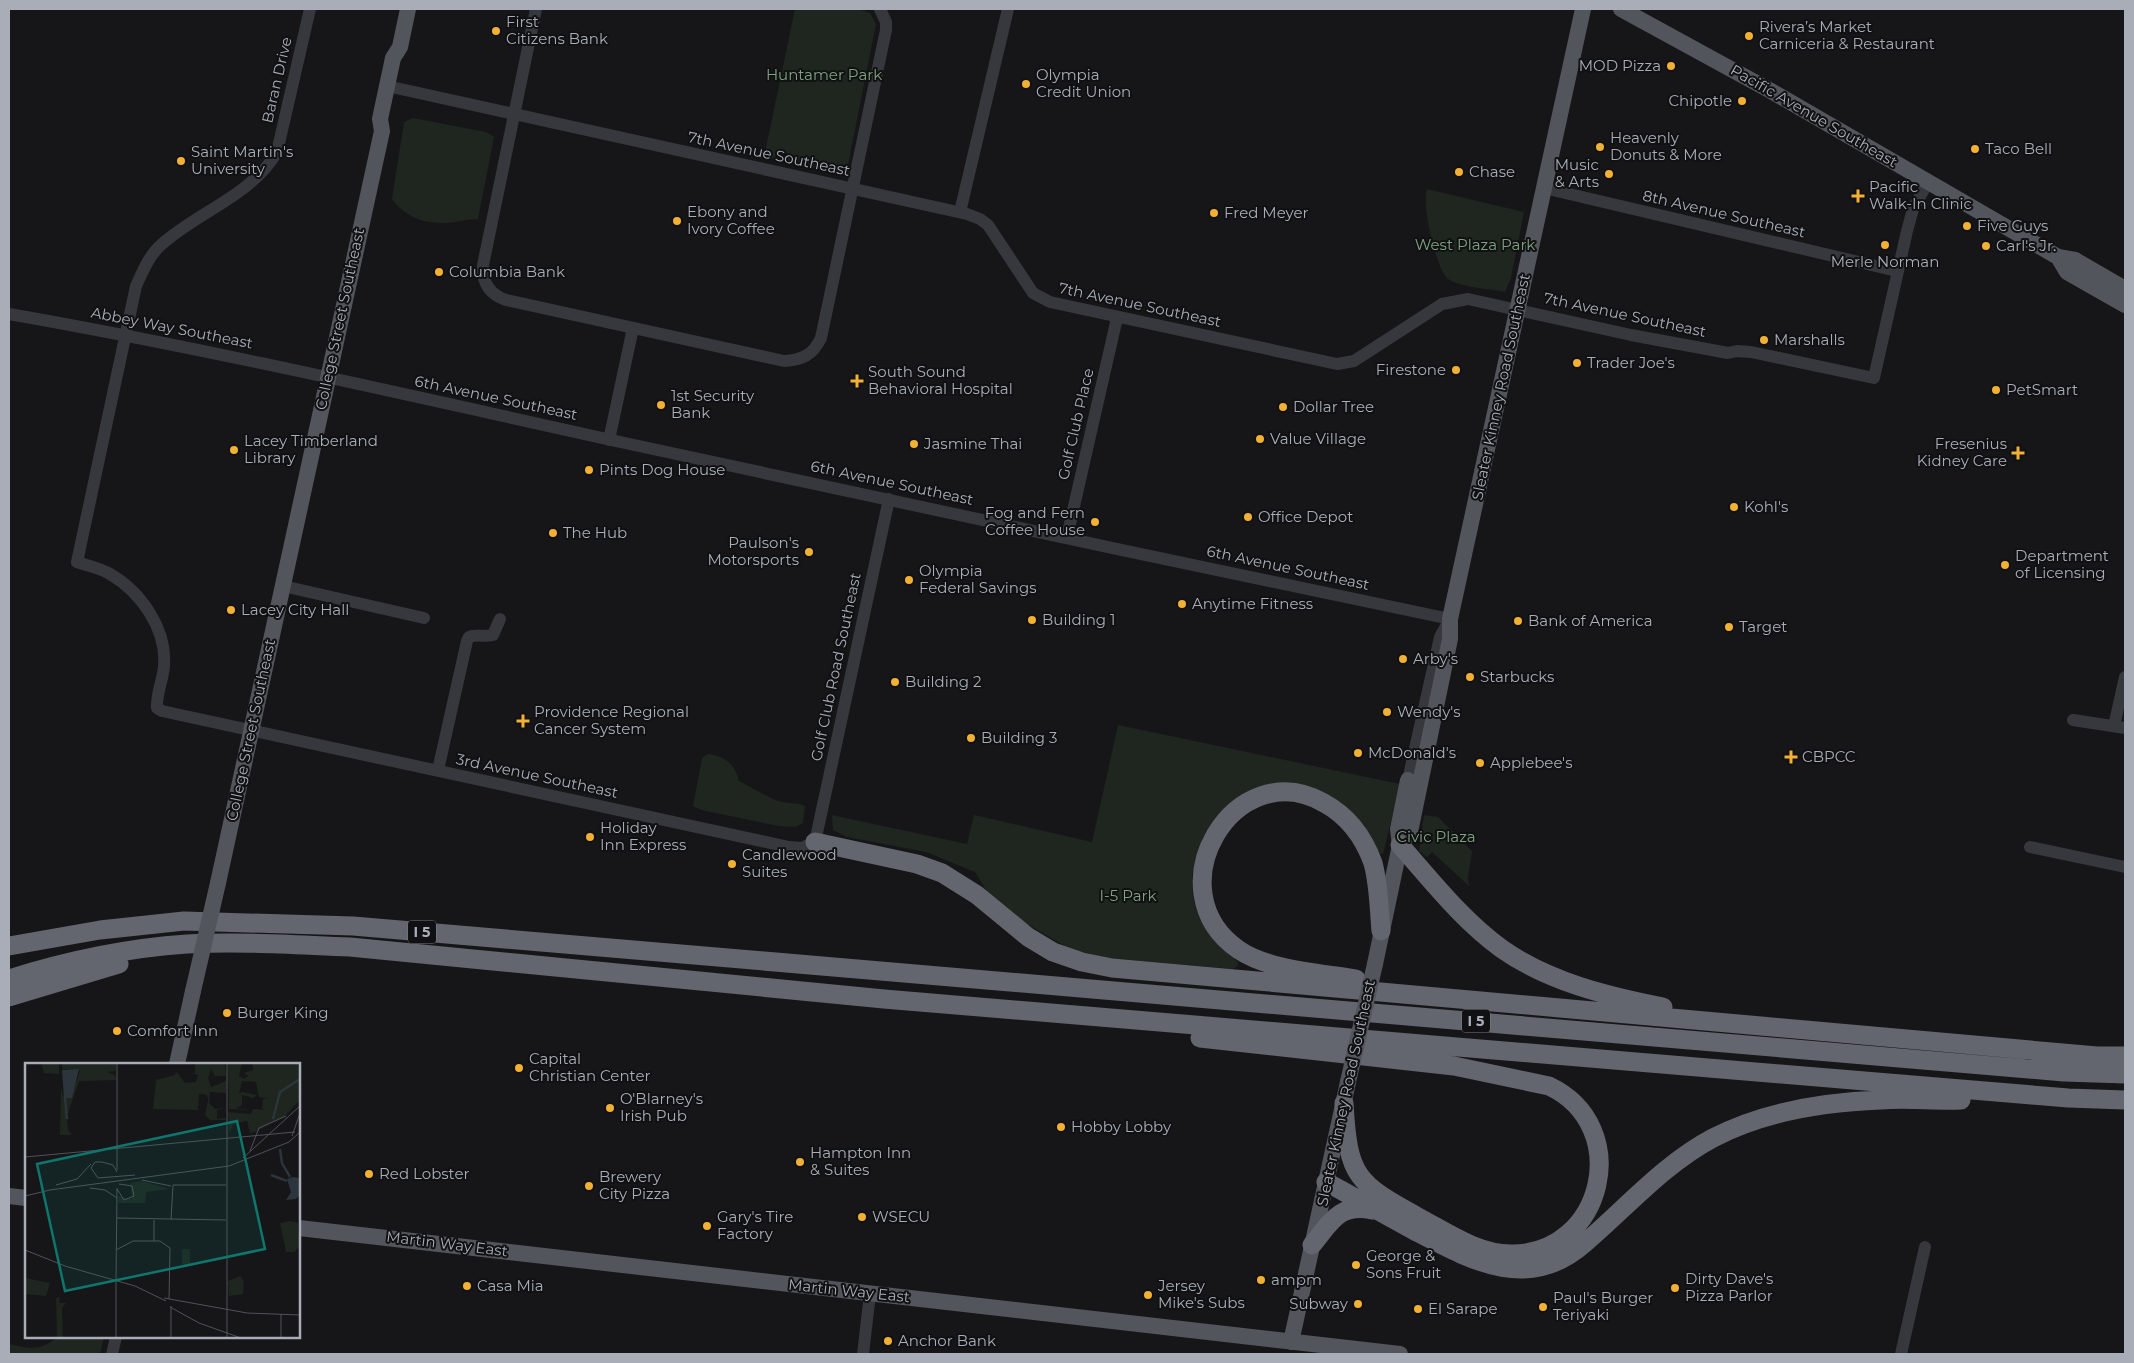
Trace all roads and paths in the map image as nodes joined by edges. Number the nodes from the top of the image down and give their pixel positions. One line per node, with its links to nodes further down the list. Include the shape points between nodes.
1 (310, 9): 24 (street, Baran Drive, via 277,152 242,190 162,244 153,254 136,286)
2 (408, 9): 8 (main road, College Street Southeast)
3 (536, 9): 10 (street)
4 (880, 9): 14 (street, via 886,30)
5 (1008, 9): 15 (street)
6 (1583, 9): 13 (main road, Sleater Kinney Road Southeast)
7 (1621, 9): 12 (main road, Pacific Avenue Southeast, via 1706,54)
8 (400, 47): 9 (main road, College Street Southeast, via 402,60); 11 (main road, College Street Southeast, via 391,67 380,119)
9 (396, 88): 10 (street, 7th Avenue Southeast); 11 (main road, College Street Southeast, via 389,122)
10 (515, 116): 14 (street, 7th Avenue Southeast); 23 (street, via 482,265 486,285 497,297 506,300)
11 (382, 131): 25 (main road, College Street Southeast)
12 (1928, 182): 16 (main road, Pacific Avenue Southeast); 17 (street, via 1913,209)
13 (1544, 188): 17 (street, 8th Avenue Southeast); 20 (main road, Sleater Kinney Road Southeast)
14 (854, 189): 15 (street, 7th Avenue Southeast); 23 (street, via 821,338 806,357 784,361)
15 (960, 212): 22 (street, 7th Avenue Southeast, via 988,225 1033,292 1068,308)
16 (2058, 257): 18 (main road, Pacific Avenue Southeast, via 2075,260); 19 (main road, Pacific Avenue Southeast, via 2067,272)
17 (1897, 271): 20 (street, 7th Avenue Southeast, via 1874,378 1751,352 1728,354)
18 (2125, 289)
19 (2125, 305)
20 (1518, 308): 22 (street, 7th Avenue Southeast, via 1468,299 1455,300 1420,317 1354,361 1337,364); 32 (main road, Sleater Kinney Road Southeast)
21 (9, 314): 24 (street, Abbey Way Southeast)
22 (1117, 318): 28 (street, Golf Club Place)
23 (633, 328): 26 (street)
24 (126, 334): 25 (street, Abbey Way Southeast); 36 (street, via 77,562 109,574 127,586 149,612 163,650 164,666 157,708)
25 (327, 378): 26 (street, 6th Avenue Southeast); 29 (main road, College Street Southeast)
26 (610, 440): 27 (street, 6th Avenue Southeast)
27 (889, 500): 28 (street, 6th Avenue Southeast); 39 (street, Golf Club Road Southeast)
28 (1067, 537): 32 (street, 6th Avenue Southeast)
29 (282, 586): 30 (street); 36 (main road, College Street Southeast)
30 (424, 618)
31 (500, 619): 37 (street, via 493,635 476,635 467,640)
32 (1450, 620): 38 (street, Sleater Kinney Road Southeast, via 1440,637); 40 (main road, Sleater Kinney Road Southeast, via 1450,639 1410,832)
33 (2125, 677): 35 (street)
34 (2073, 720): 35 (street)
35 (2120, 727)
36 (252, 731): 37 (street, 3rd Avenue Southeast); 52 (main road, College Street Southeast, bridge)
37 (438, 770): 39 (street, 3rd Avenue Southeast, via 789,847 802,848)
38 (1408, 780): 40 (main road, Sleater Kinney Road Southeast, via 1398,829)
39 (815, 842): 49 (highway, via 917,864 942,873 977,895 1028,937 1053,952 1082,962 1112,968)
40 (1400, 845): 43 (main road, Sleater Kinney Road Southeast); 50 (highway, via 1482,933 1502,949 1543,972 1600,992)
41 (2030, 847): 42 (street)
42 (2125, 867)
43 (1381, 931): 49 (highway, via 1372,863 1353,826 1330,806 1305,794 1290,791 1266,793 1238,808 1216,834 1203,870 1205,909 1217,930 1240,951 1278,965); 56 (main road, Sleater Kinney Road Southeast, bridge)
44 (187, 944): 46 (highway, I 5, via 97,956); 47 (highway); 48 (highway, I 5, via 350,948)
45 (12, 946): 53 (highway, I 5, via 100,930 184,921 353,926 2045,1070)
46 (9, 979)
47 (9, 997)
48 (884, 999): 54 (highway, I 5); 56 (highway, via 1454,1066 1549,1086 1561,1092 1579,1110 1596,1141 1601,1163 1593,1199 1574,1227 1540,1249 1511,1254 1472,1245 1384,1199 1361,1179 1348,1151)
49 (1470, 1000): 50 (highway)
50 (1750, 1024): 51 (highway, via 1923,1042)
51 (2125, 1056)
52 (177, 1063)
53 (2125, 1074)
54 (2068, 1098): 55 (highway, I 5); 60 (highway, via 1882,1100 1806,1107 1763,1118 1714,1138 1687,1154 1646,1186 1576,1251 1554,1264 1533,1269 1496,1267 1470,1258)
55 (2125, 1100)
56 (1344, 1103): 57 (main road, Sleater Kinney Road Southeast)
57 (1326, 1182): 60 (highway); 64 (main road, Sleater Kinney Road Southeast)
58 (9, 1196): 59 (main road)
59 (25, 1198)
60 (1379, 1211): 64 (highway, via 1359,1207 1346,1209)
61 (300, 1217): 63 (main road)
62 (300, 1228): 63 (main road, Martin Way East)
63 (337, 1232): 66 (main road, Martin Way East)
64 (1312, 1245): 68 (main road, Sleater Kinney Road Southeast)
65 (1924, 1246): 72 (street)
66 (870, 1294): 68 (main road, Martin Way East); 70 (street)
67 (116, 1338): 69 (street)
68 (1290, 1348): 71 (main road, Martin Way East)
69 (112, 1354)
70 (863, 1354)
71 (1400, 1354)
72 (1901, 1354)

